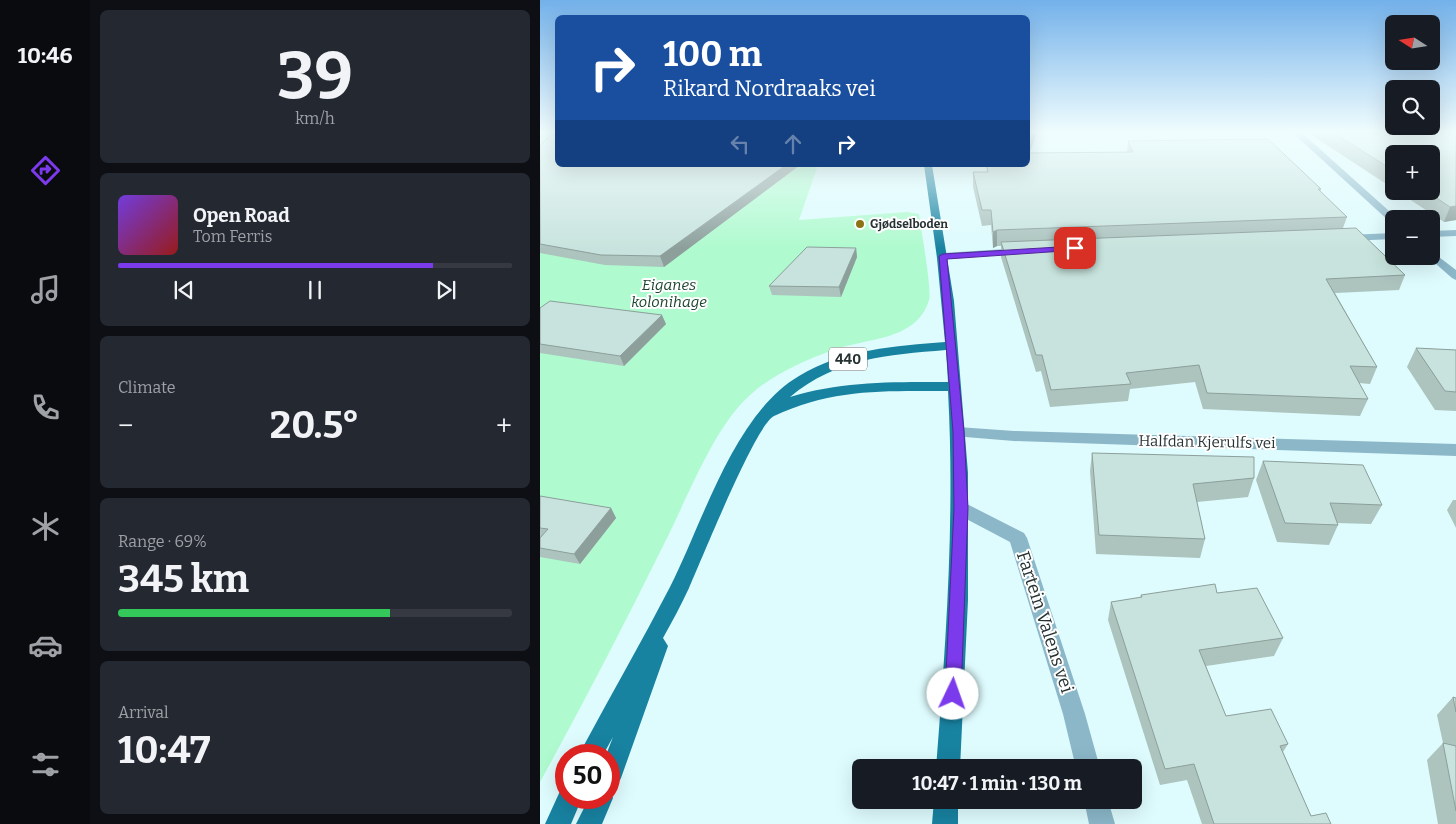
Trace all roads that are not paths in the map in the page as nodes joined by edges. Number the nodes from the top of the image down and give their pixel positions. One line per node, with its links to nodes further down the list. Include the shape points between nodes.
1 (929, 171): 9 (main road)
2 (1339, 171): 3 (street)
3 (1385, 212)
4 (1456, 233): 5 (street)
5 (1440, 234)
6 (1385, 236): 7 (street)
7 (1331, 238)
8 (1030, 251): 9 (street)
9 (943, 256): 12 (main road)
10 (1440, 262): 11 (street)
11 (1456, 276)
12 (952, 345): 13 (main road); 14 (main road, 440, via 877,353 825,366 801,379)
13 (955, 387): 14 (main road, 440, via 844,388 813,393); 15 (main road)
14 (763, 416): 18 (main road, 440, via 740,454)
15 (958, 432): 16 (street, Halfdan Kjerulfs vei); 17 (main road)
16 (1456, 450)
17 (961, 508): 21 (main road, via 959,601); 22 (street, Fartein Valens vei, via 1018,538)
18 (678, 590): 19 (main road, 440); 20 (main road, 440)
19 (597, 744)
20 (620, 748)
21 (949, 759)
22 (1086, 759)
23 (565, 809): 27 (main road)
24 (596, 809): 28 (main road)
25 (946, 809): 29 (main road)
26 (1098, 809): 30 (street)
27 (558, 824)
28 (589, 824)
29 (945, 824)
30 (1102, 824)

